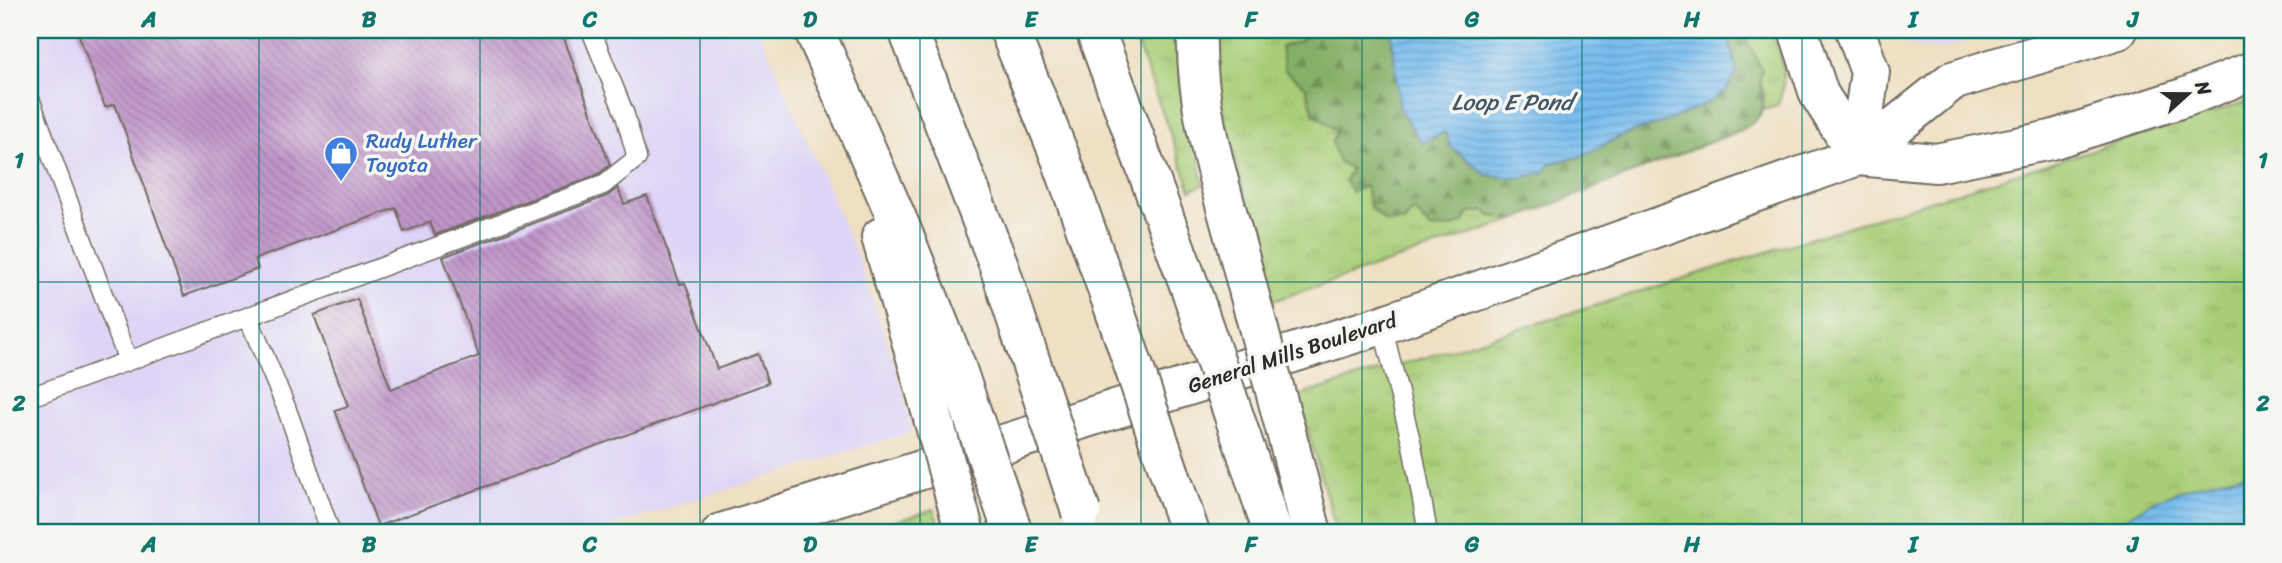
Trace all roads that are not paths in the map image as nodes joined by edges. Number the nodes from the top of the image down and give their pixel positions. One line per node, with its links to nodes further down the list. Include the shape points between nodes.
1 (591, 30): 13 (lane, via 637,158 603,185)
2 (814, 30): 16 (main road)
3 (908, 30): 18 (main road, bridge, via 998,263)
4 (1009, 30): 23 (main road, bridge, via 1061,159)
5 (1095, 30): 24 (main road, bridge, via 1191,290)
6 (1197, 30): 25 (main road, bridge, via 1202,101)
7 (1798, 30): 12 (main road, via 1819,94)
8 (1855, 30): 12 (main road, via 1870,72)
9 (2118, 30): 12 (main road, General Mills Boulevard, via 1952,82)
10 (2252, 71): 12 (main road, General Mills Boulevard, via 2051,140 1936,163)
11 (30, 99): 15 (lane)
12 (1858, 156): 14 (main road, General Mills Boulevard)
13 (248, 317): 15 (lane); 19 (lane)
14 (1382, 325): 20 (main road, General Mills Boulevard); 26 (lane, via 1412,444)
15 (128, 361): 17 (lane, via 33,396)
16 (938, 369): 21 (main road, bridge); 22 (main road, bridge)
17 (30, 391)
18 (1085, 523)
19 (331, 533)
20 (722, 533)
21 (965, 533)
22 (1013, 533)
23 (1190, 533)
24 (1273, 533)
25 (1312, 533)
26 (1428, 533)

